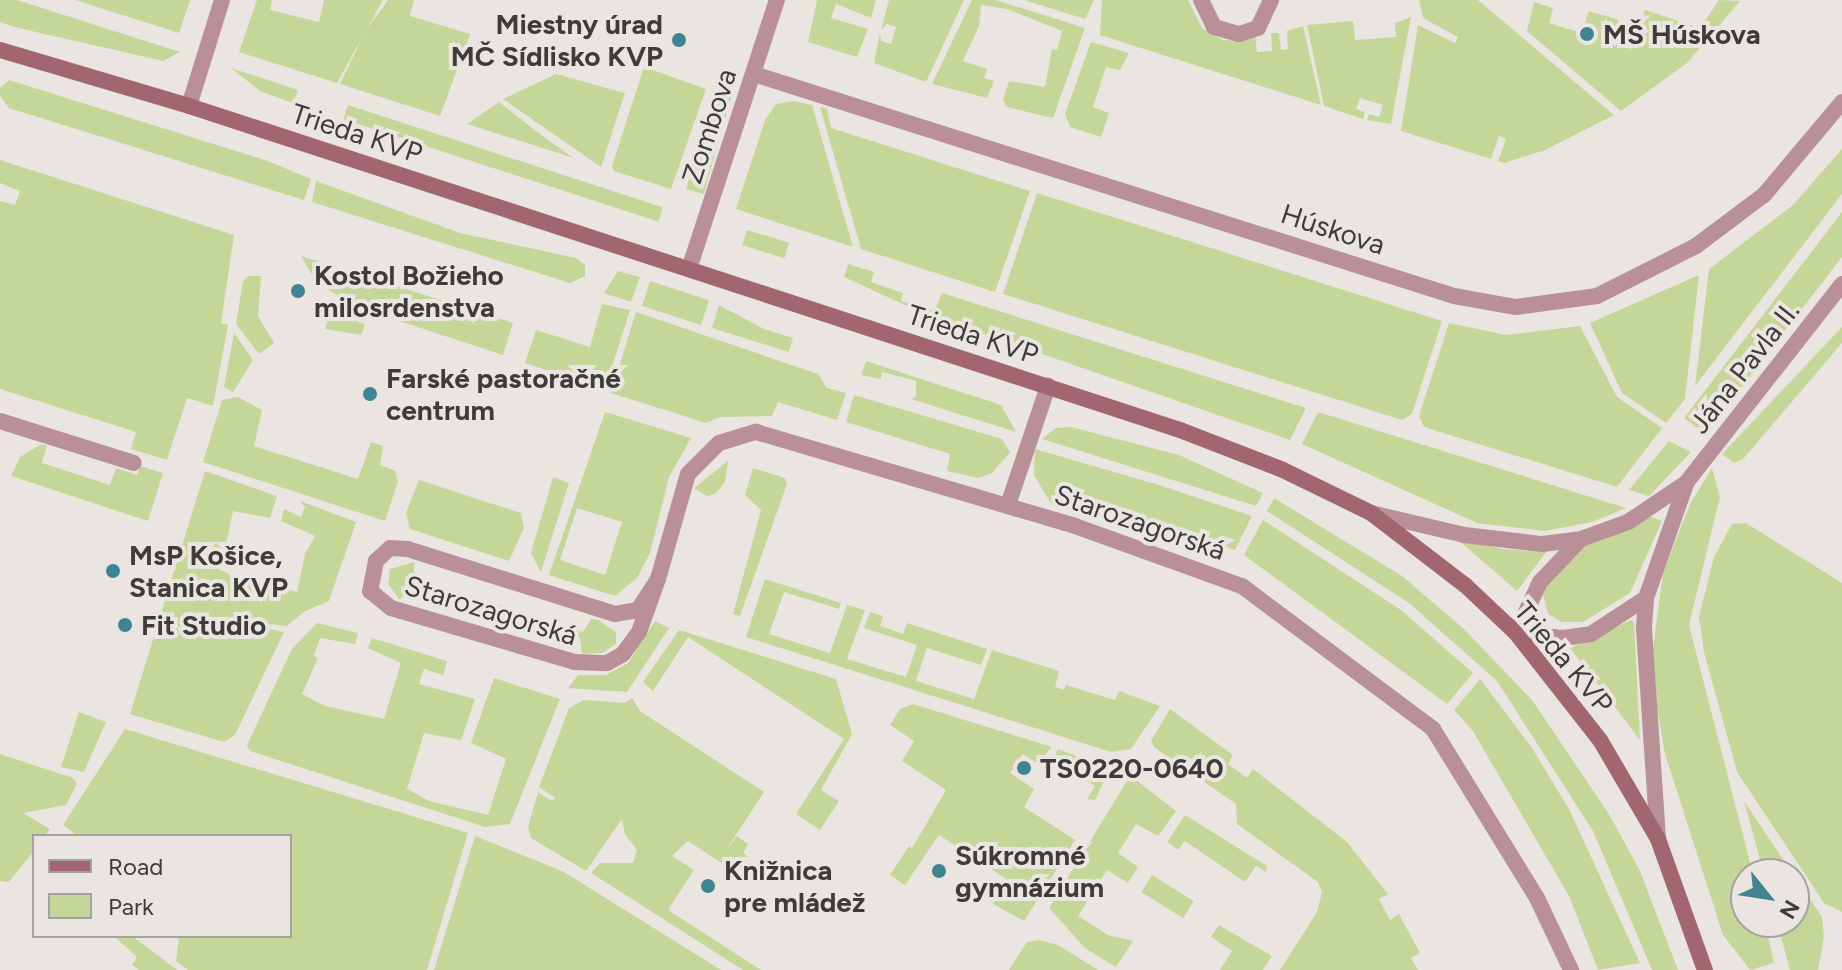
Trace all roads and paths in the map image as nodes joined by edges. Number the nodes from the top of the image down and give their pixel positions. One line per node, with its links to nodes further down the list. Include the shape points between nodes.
1 (222, 0): 8 (street)
2 (777, 0): 6 (street, Zombova)
3 (1201, 0): 4 (street, via 1214,27 1239,34 1258,28)
4 (1271, 0)
5 (0, 50): 8 (street, Trieda KVP)
6 (754, 74): 7 (street, Húskova, via 1454,296 1516,307 1597,296 1696,246 1764,195); 9 (street, Zombova)
7 (1842, 102)
8 (189, 106): 9 (street, Trieda KVP)
9 (689, 269): 11 (street, Trieda KVP)
10 (1842, 284): 14 (street, Jána Pavla II.)
11 (1048, 386): 15 (street); 16 (street, Trieda KVP, via 1230,448)
12 (0, 421): 13 (street)
13 (134, 463)
14 (1686, 483): 17 (street, Jána Pavla II., via 1628,522); 19 (street, Jána Pavla II.)
15 (1008, 505): 18 (street, Starozagorská, via 778,435 744,434 707,451 688,474); 22 (street, Starozagorská, via 1221,575 1421,719 1447,747 1496,828 1558,936)
16 (1371, 513): 17 (street, Jána Pavla II., via 1510,543); 20 (street, Trieda KVP, via 1465,585)
17 (1581, 539): 20 (street, Jána Pavla II., via 1540,582)
18 (658, 579): 18 (street, Starozagorská, via 629,648 615,660 593,666 391,608 370,591 376,561 390,548 408,549 615,614 638,610)
19 (1646, 598): 20 (street, via 1591,634 1563,638); 21 (street, Jána Pavla II., via 1645,697)
20 (1516, 633): 21 (street, Trieda KVP, via 1600,740)
21 (1658, 839): 23 (street, Trieda KVP)
22 (1571, 970)
23 (1705, 970)

